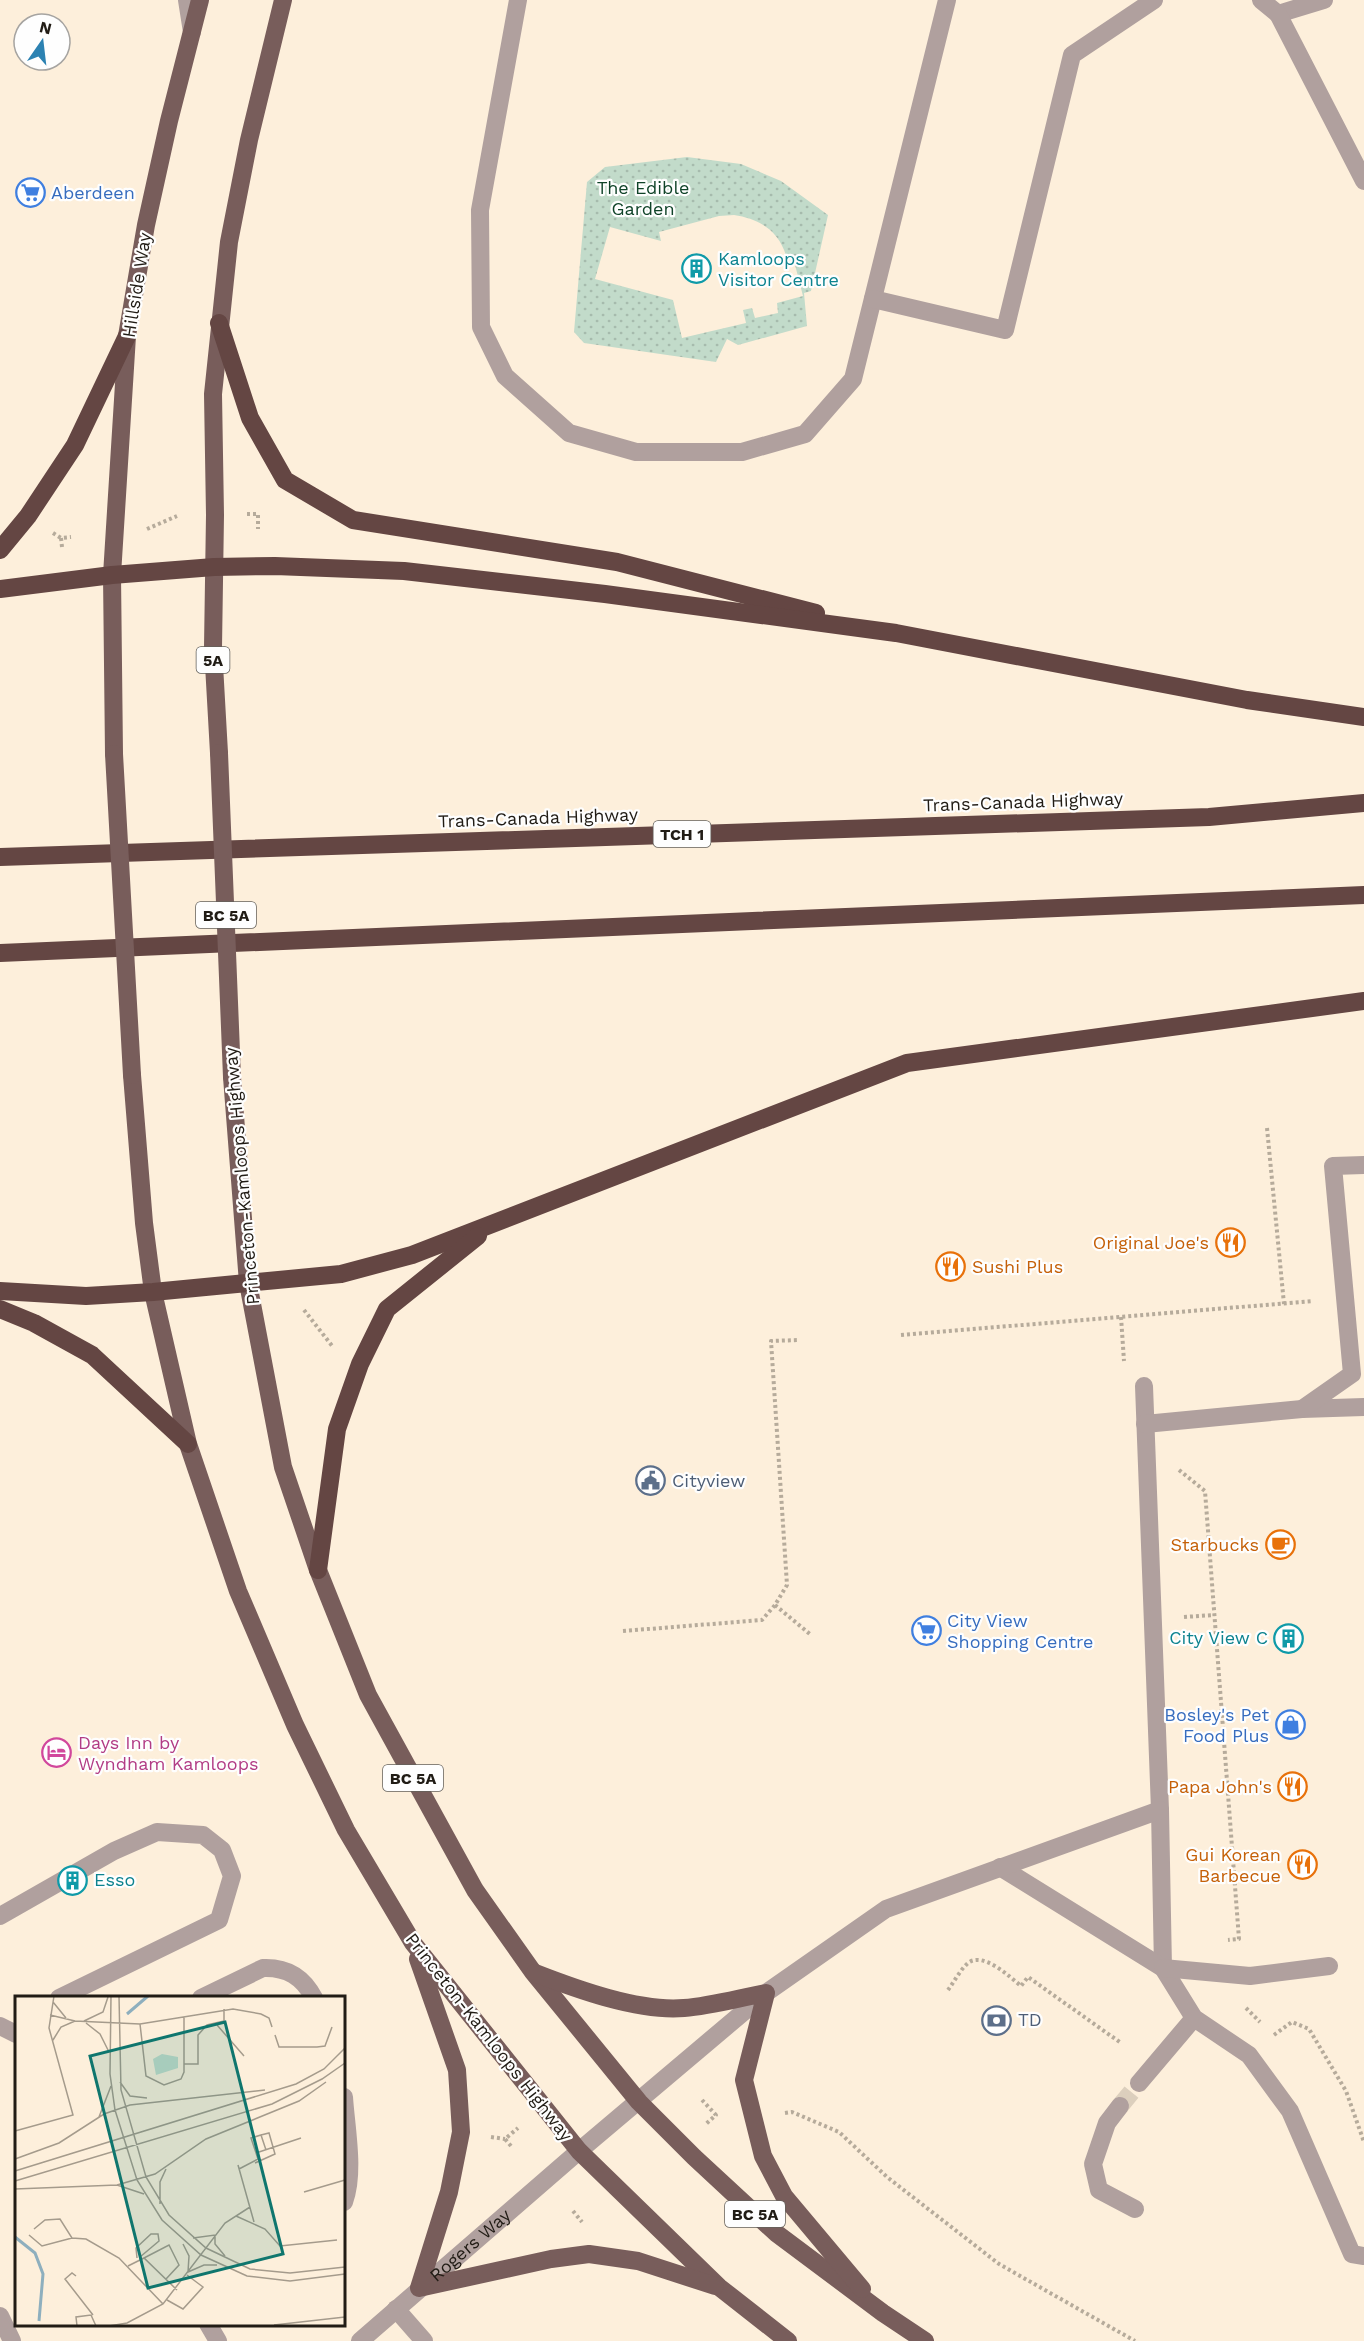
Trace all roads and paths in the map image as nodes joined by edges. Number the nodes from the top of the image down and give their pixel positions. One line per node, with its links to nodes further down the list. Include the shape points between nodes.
1 (186, 0): 10 (street)
2 (200, 0): 10 (main road, Hillside Way)
3 (283, 0): 13 (main road, via 229,242)
4 (518, 0): 12 (street, via 480,210 481,327 506,376 569,433 636,452 742,452 805,434 853,379)
5 (947, 0): 12 (street)
6 (1154, 0): 12 (street, via 1072,55 1005,330)
7 (1261, 0): 9 (street)
8 (1324, 0): 9 (street)
9 (1278, 14): 11 (street)
10 (192, 32): 14 (main road, Hillside Way, via 146,225)
11 (1364, 181)
12 (873, 298)
13 (219, 323): 22 (main road, via 213,394); 25 (highway, via 250,418 285,480 353,520 617,562)
14 (127, 336): 21 (highway, via 75,445 28,516); 23 (main road, Hillside Way)
15 (240, 514): 18 (path, via 258,514)
16 (177, 516): 17 (path)
17 (146, 529)
18 (258, 529)
19 (72, 537): 20 (path, via 61,538)
20 (62, 547)
21 (0, 550)
22 (214, 567): 23 (highway); 25 (highway, via 404,572); 27 (main road, Princeton-Kamloops Highway / 5A, via 213,647)
23 (112, 575): 24 (highway); 38 (main road, Princeton-Kamloops Highway, bridge, via 114,754 132,1075)
24 (0, 589)
25 (896, 633): 26 (highway, via 1246,700)
26 (1364, 717)
27 (219, 753): 36 (main road, Princeton-Kamloops Highway / BC 5A, bridge, via 232,1077)
28 (1364, 803): 29 (highway, Trans-Canada Highway / TCH 1, via 1209,817)
29 (0, 857)
30 (1364, 895): 31 (highway)
31 (0, 953)
32 (1364, 1000): 35 (highway, via 907,1063)
33 (1267, 1128): 40 (path)
34 (1364, 1165): 43 (street, via 1334,1166)
35 (491, 1225): 36 (highway, via 412,1256 341,1274); 55 (highway, via 387,1309 364,1355 338,1429)
36 (248, 1283): 38 (highway); 55 (main road, Princeton-Kamloops Highway / BC 5A, via 283,1467)
37 (0, 1291): 38 (highway, via 86,1296)
38 (153, 1292): 53 (main road, Princeton-Kamloops Highway)
39 (1322, 1300): 40 (path)
40 (1284, 1304): 44 (path)
41 (0, 1309): 53 (highway, via 92,1355)
42 (304, 1309): 47 (path)
43 (1355, 1312): 51 (street, via 1352,1374)
44 (1121, 1317): 45 (path); 48 (path)
45 (902, 1335)
46 (799, 1340): 56 (path, via 771,1341 787,1585)
47 (337, 1352)
48 (1125, 1365)
49 (1144, 1386): 52 (street)
50 (1364, 1407): 51 (street)
51 (1302, 1409): 52 (street)
52 (1145, 1424): 59 (street)
53 (188, 1444): 63 (main road, Princeton-Kamloops Highway, via 238,1591 295,1725 346,1830)
54 (1205, 1491): 62 (path, via 1239,1939)
55 (318, 1570): 66 (main road, Princeton-Kamloops Highway / BC 5A, via 368,1695 476,1890)
56 (775, 1605): 57 (path, via 762,1620); 58 (path)
57 (623, 1631)
58 (811, 1635)
59 (1160, 1810): 60 (street, Rogers Way); 65 (street)
60 (1000, 1868): 65 (street); 68 (street, Rogers Way, via 886,1909)
61 (0, 1916): 69 (street, via 114,1851 156,1832 203,1835 222,1850 232,1876 219,1920)
62 (1225, 1940)
63 (413, 1943): 85 (main road, Princeton-Kamloops Highway); 90 (main road, via 457,2070 461,2132 449,2192)
64 (1329, 1966): 65 (street, via 1250,1976)
65 (1163, 1968): 73 (street)
66 (533, 1972): 68 (main road, via 585,1992 640,2005 682,2009); 77 (main road, Princeton-Kamloops Highway / BC 5A)
67 (948, 1990): 74 (path, via 969,1962 992,1963 1022,1986 1028,1977)
68 (766, 1993): 77 (street, Rogers Way); 92 (main road, via 744,2080 763,2156 784,2196)
69 (63, 1996)
70 (205, 1996): 71 (street, via 263,1968 274,1967 306,1982)
71 (313, 1996)
72 (1243, 2005): 83 (path, via 1275,2036 1292,2022 1309,2029 1346,2091)
73 (1194, 2018): 75 (street); 88 (street, via 1249,2055 1290,2111 1352,2254)
74 (1121, 2043)
75 (1139, 2083)
76 (702, 2100): 81 (path, via 716,2115)
77 (639, 2102): 85 (street, Rogers Way); 92 (main road, Princeton-Kamloops Highway / BC 5A, via 776,2233)
78 (1120, 2106): 87 (street, via 1107,2123 1093,2164 1099,2190)
79 (345, 2109): 86 (street, via 349,2159)
80 (780, 2114): 101 (path, via 792,2112 839,2132 887,2176 999,2264)
81 (706, 2124)
82 (518, 2127): 84 (path, via 505,2139)
83 (1364, 2142)
84 (511, 2146)
85 (579, 2151): 89 (main road, Princeton-Kamloops Highway); 90 (street, Rogers Way)
86 (345, 2199)
87 (1135, 2209)
88 (1364, 2256)
89 (719, 2287): 90 (main road, via 638,2261 589,2254); 99 (main road, Princeton-Kamloops Highway)
90 (419, 2288): 91 (street, Rogers Way)
91 (396, 2309): 97 (street, Rogers Way); 98 (street)
92 (882, 2313): 100 (main road, Princeton-Kamloops Highway / BC 5A)
93 (0, 2316): 95 (street)
94 (209, 2326): 96 (street)
95 (12, 2341)
96 (218, 2341)
97 (360, 2341)
98 (424, 2341)
99 (788, 2341)
100 (925, 2341)
101 (1135, 2341)

